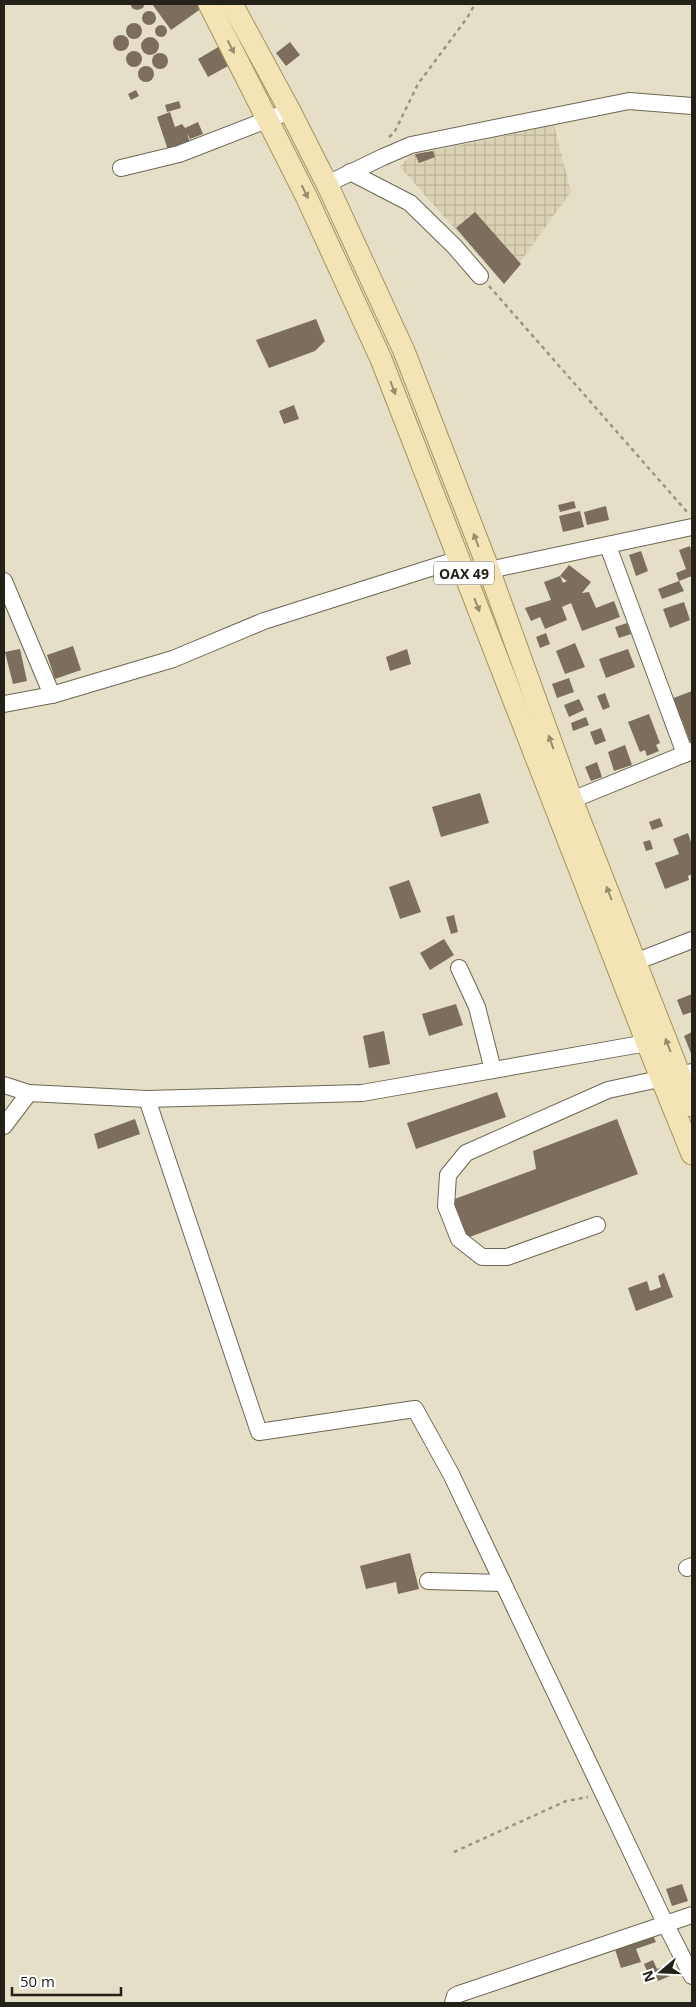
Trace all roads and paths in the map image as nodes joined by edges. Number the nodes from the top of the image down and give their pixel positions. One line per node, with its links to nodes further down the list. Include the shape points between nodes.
1 (209, 4): 6 (main road, OAX 49, one-way to 6)
2 (232, 4): 5 (main road, OAX 49)
3 (474, 4): 7 (path, via 418,84 394,133)
4 (692, 106): 9 (street, via 629,101 411,145)
5 (290, 110): 6 (street); 10 (main road, OAX 49)
6 (268, 120): 8 (street, via 179,154); 13 (main road, OAX 49, one-way to 13)
7 (388, 138)
8 (121, 168)
9 (350, 172): 10 (street); 11 (street, via 410,203)
10 (327, 184): 12 (main road, OAX 49)
11 (480, 276): 16 (path)
12 (404, 351): 13 (main road); 14 (main road, OAX 49)
13 (381, 359): 15 (main road, OAX 49, one-way to 15)
14 (436, 433): 15 (main road); 20 (main road, OAX 49, one-way to 14)
15 (413, 441): 19 (main road, OAX 49)
16 (692, 518)
17 (692, 527): 18 (street)
18 (608, 546): 20 (street); 24 (street)
19 (459, 559): 22 (street, via 264,621 173,660); 25 (main road, OAX 49, one-way to 25)
20 (488, 570): 25 (main road, OAX 49, one-way to 20)
21 (4, 581): 22 (street)
22 (52, 695): 23 (street)
23 (4, 704)
24 (688, 752): 25 (street)
25 (564, 803): 27 (main road, OAX 49, one-way to 25); 29 (main road, OAX 49)
26 (692, 940): 27 (street)
27 (635, 962): 31 (main road, OAX 49, one-way to 27)
28 (459, 968): 30 (street, via 477,1007)
29 (647, 1043): 30 (street); 31 (main road, OAX 49)
30 (493, 1070): 34 (street, via 362,1093)
31 (678, 1075): 35 (main road, OAX 49); 37 (main road, OAX 49); 38 (street, via 608,1090 466,1153 448,1175 446,1206 456,1231 460,1239 482,1256 507,1257)
32 (4, 1085): 33 (street)
33 (29, 1093): 34 (street); 36 (street)
34 (147, 1099): 40 (street, via 259,1432 415,1409 451,1474)
35 (692, 1106)
36 (4, 1126)
37 (692, 1154)
38 (596, 1224)
39 (428, 1581): 40 (street)
40 (503, 1583): 41 (street)
41 (604, 1794): 42 (path, via 566,1801); 44 (street)
42 (454, 1852)
43 (692, 1915): 44 (street)
44 (666, 1925): 45 (street); 46 (street, via 459,1994)
45 (692, 1976)
46 (453, 2003)

